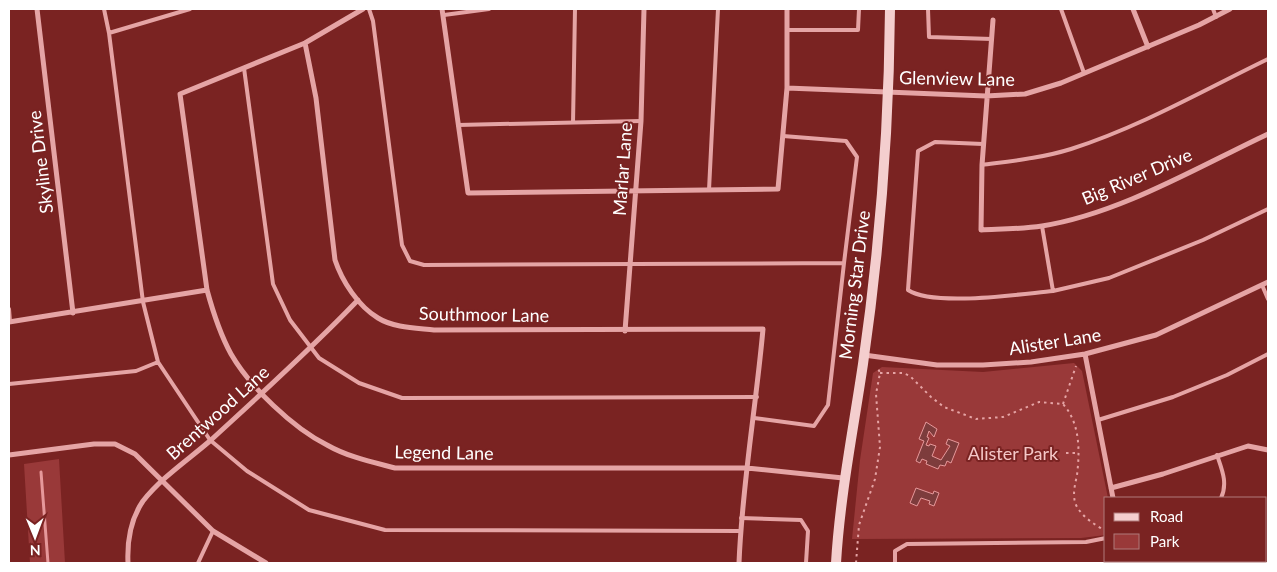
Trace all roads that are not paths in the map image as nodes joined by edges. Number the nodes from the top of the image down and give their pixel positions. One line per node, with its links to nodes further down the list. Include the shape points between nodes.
1 (37, 9): 53 (street, Skyline Drive)
2 (104, 9): 22 (lane)
3 (190, 9): 22 (lane)
4 (363, 9): 24 (street)
5 (369, 9): 44 (lane, via 402,245 410,261 424,266)
6 (489, 9): 18 (lane)
7 (576, 9): 33 (lane)
8 (644, 9): 32 (street, Marlar Lane)
9 (718, 9): 39 (lane)
10 (787, 9): 21 (street)
11 (859, 9): 21 (lane, via 858,30)
12 (890, 9): 30 (street, Morning Star Drive)
13 (928, 9): 23 (lane, via 929,37)
14 (1061, 9): 28 (lane)
15 (1134, 9): 25 (street)
16 (1213, 9): 19 (lane)
17 (1230, 9): 19 (street, Glenview Lane)
18 (443, 12): 34 (street)
19 (1216, 17): 25 (street, Glenview Lane)
20 (993, 20): 23 (street)
21 (787, 30): 29 (street)
22 (109, 33): 51 (lane)
23 (992, 39): 31 (street)
24 (305, 43): 27 (street); 49 (street, Southmoor Lane, via 316,98 335,260)
25 (1148, 47): 28 (street, Glenview Lane)
26 (1268, 59): 38 (lane, via 1112,134 1071,149)
27 (244, 68): 47 (street, Legend Lane, via 180,94); 56 (lane, via 273,284 290,320)
28 (1084, 73): 31 (street, Glenview Lane, via 1061,84 1025,94)
29 (787, 88): 30 (street, Glenview Lane); 36 (street)
30 (890, 91): 31 (street, Glenview Lane); 59 (street, Morning Star Drive)
31 (986, 96): 37 (street)
32 (641, 121): 33 (lane); 40 (street, Marlar Lane)
33 (572, 123): 34 (lane)
34 (458, 125): 40 (street, via 468,193)
35 (1268, 134): 42 (street, Big River Drive, via 1101,210)
36 (783, 136): 39 (street, via 778,189); 43 (lane, via 846,141 857,157)
37 (983, 144): 38 (street); 48 (lane, via 936,142 918,151 908,290 917,296 980,298)
38 (982, 165): 42 (street, Big River Drive, via 981,230)
39 (709, 190): 40 (street)
40 (636, 192): 44 (street, Marlar Lane)
41 (1268, 209): 48 (lane, via 1110,278)
42 (1042, 226): 48 (lane)
43 (844, 263): 44 (lane); 64 (lane, via 828,405 814,426)
44 (629, 264): 55 (street, Marlar Lane)
45 (1268, 282): 46 (street, Alister Lane)
46 (1262, 285): 50 (lane); 57 (street, Alister Lane, via 1156,334)
47 (207, 290): 51 (street); 62 (street, Legend Lane, via 215,319 232,355)
48 (1053, 291)
49 (358, 300): 55 (street, Southmoor Lane, via 378,318 404,327); 56 (street, Brentwood Lane)
50 (1268, 300)
51 (143, 302): 53 (street); 60 (lane)
52 (9, 309): 54 (lane)
53 (73, 313): 54 (street)
54 (10, 322)
55 (624, 331): 63 (street, Southmoor Lane, via 763,330)
56 (311, 349): 62 (street, Brentwood Lane); 63 (lane, via 319,358 359,383 402,398)
57 (1085, 354): 59 (street, Alister Lane, via 983,365 937,364); 65 (street)
58 (1268, 354): 65 (lane, via 1173,397)
59 (864, 355): 71 (street, Morning Star Drive)
60 (158, 362): 61 (lane, via 136,370); 66 (lane)
61 (9, 384)
62 (261, 392): 66 (street, Brentwood Lane); 70 (street, Legend Lane, via 284,417 326,445 396,468)
63 (757, 397): 64 (street)
64 (754, 418): 70 (street)
65 (1098, 420): 73 (street)
66 (210, 440): 72 (street, Brentwood Lane); 78 (lane, via 247,472 309,510 385,530)
67 (1268, 450): 69 (street, via 1248,446)
68 (9, 455): 72 (street, via 115,444 134,454)
69 (1217, 455): 73 (street); 75 (lane, via 1224,474 1225,490)
70 (747, 468): 71 (street, Legend Lane); 76 (street)
71 (843, 478): 85 (street, Morning Star Drive)
72 (162, 481): 77 (street); 80 (street, Brentwood Lane, via 143,502 132,522)
73 (1111, 488): 74 (street)
74 (1113, 497)
75 (1222, 497)
76 (741, 518): 78 (street); 84 (lane, via 801,520 808,531)
77 (213, 531): 81 (lane); 82 (street)
78 (740, 531): 83 (street)
79 (1104, 538): 86 (lane, via 1086,542 906,544 895,551)
80 (128, 563)
81 (198, 563)
82 (266, 563)
83 (739, 563)
84 (806, 563)
85 (836, 563)
86 (895, 563)

